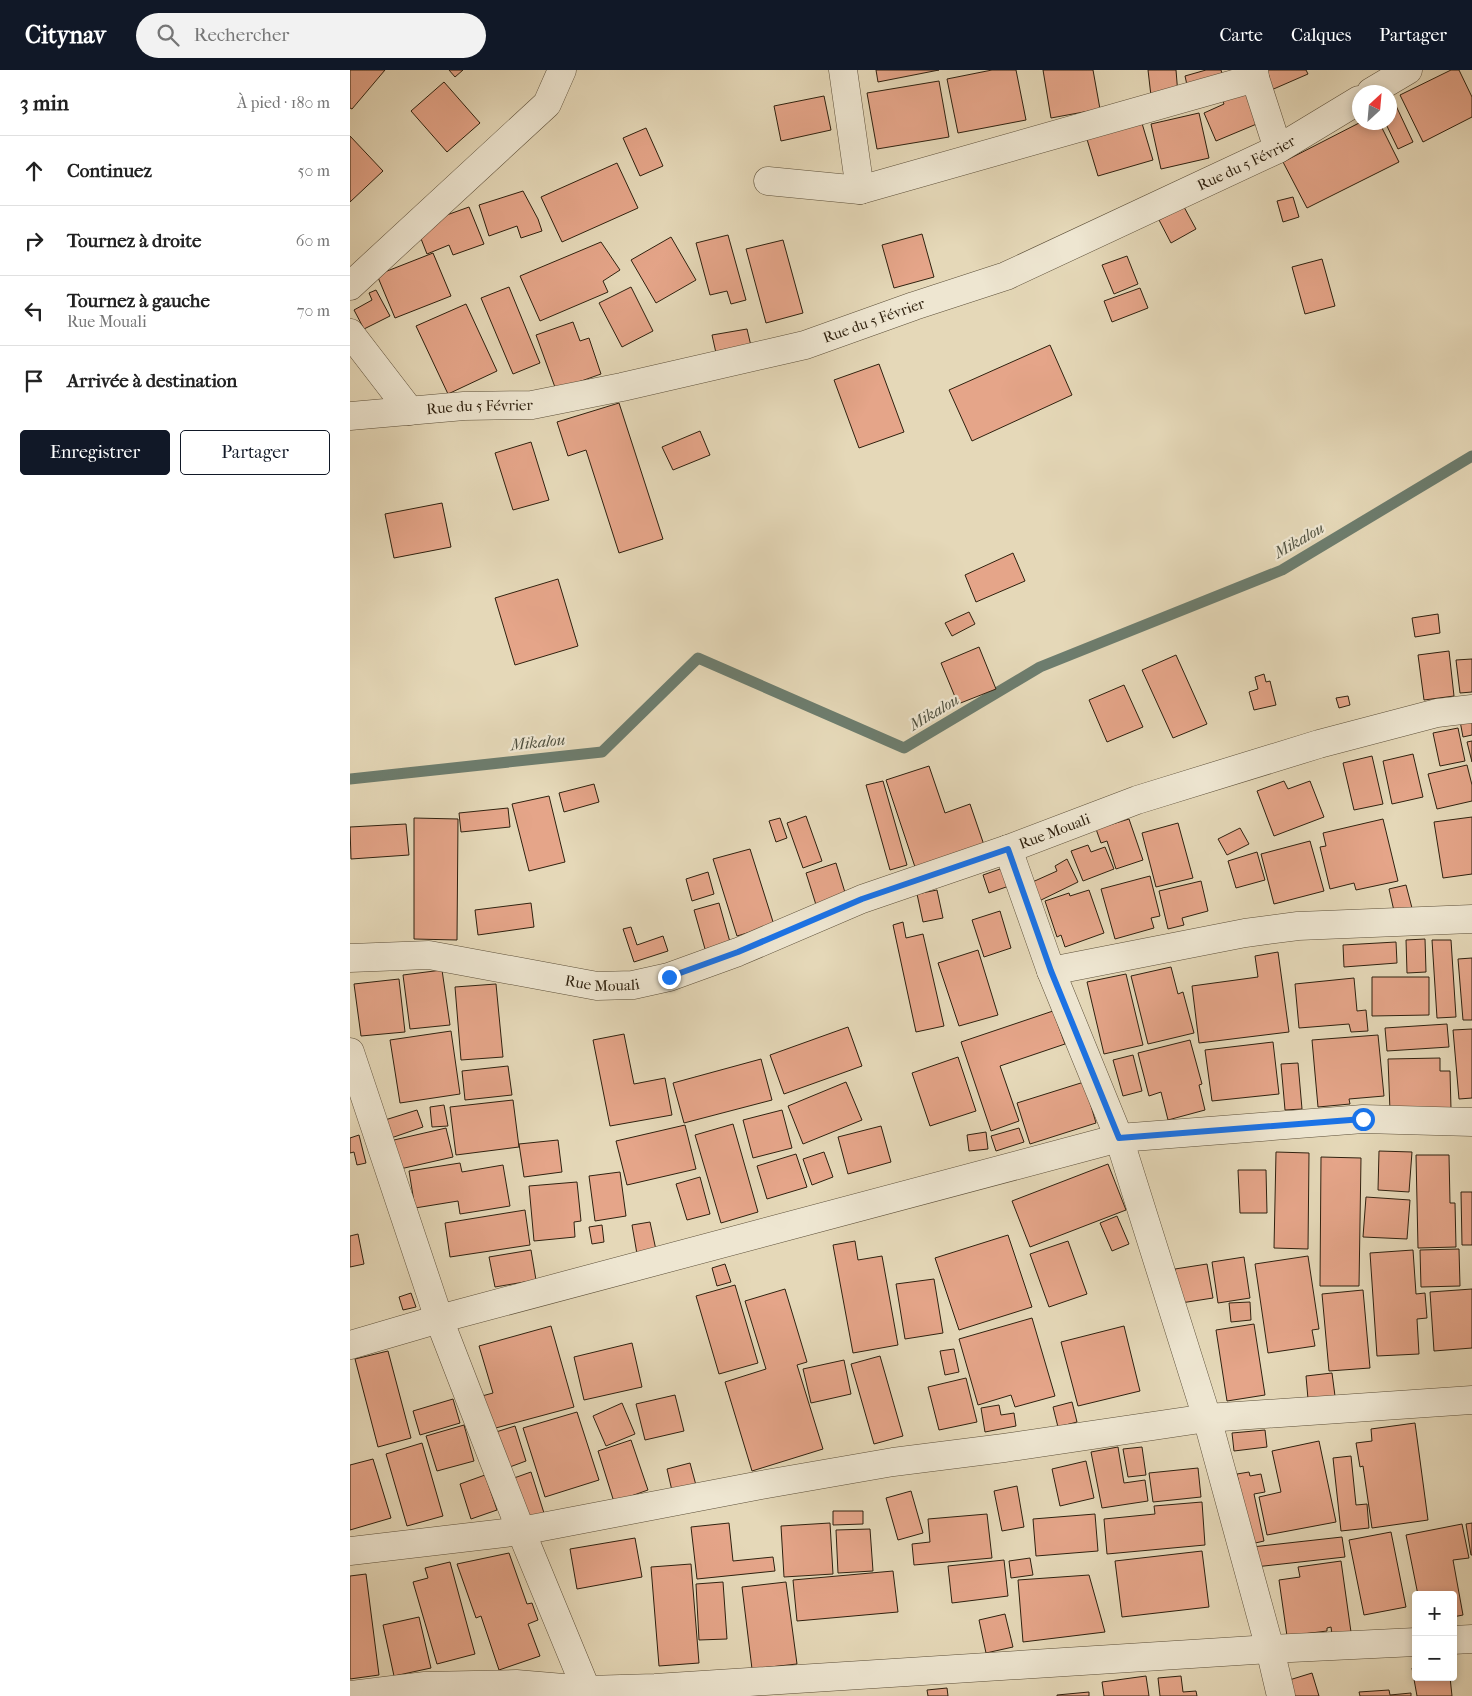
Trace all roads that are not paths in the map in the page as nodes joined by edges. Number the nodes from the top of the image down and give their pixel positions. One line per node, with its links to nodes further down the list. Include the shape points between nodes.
1 (562, 70): 10 (street, via 547,104)
2 (843, 70): 9 (street)
3 (1408, 70): 5 (street)
4 (1254, 74): 7 (street); 9 (street)
5 (1383, 85)
6 (1352, 105): 7 (street, Rue du 5 Février)
7 (1278, 149): 12 (street, Rue du 5 Février, via 1006,276 805,345 532,404)
8 (768, 181): 9 (street)
9 (860, 190)
10 (350, 286)
11 (350, 333): 12 (street)
12 (410, 411): 13 (street, Rue du 5 Février)
13 (350, 416)
14 (1472, 709): 15 (street, Rue Mouali, via 1437,713 1319,744 1137,800)
15 (1008, 849): 17 (street, Rue Mouali, via 862,899 738,952 669,977 632,985 597,986 429,955); 18 (street)
16 (1472, 919): 18 (street, via 1262,930)
17 (350, 958)
18 (1051, 971): 21 (street)
19 (351, 1059): 22 (street)
20 (1472, 1122): 21 (street, via 1363,1119)
21 (1119, 1138): 22 (street); 25 (street)
22 (439, 1319): 23 (street); 26 (street)
23 (350, 1345)
24 (1472, 1400): 25 (street)
25 (1208, 1418): 26 (street, via 893,1462); 31 (street)
26 (521, 1531): 27 (street); 32 (street)
27 (350, 1551)
28 (1472, 1639): 29 (street)
29 (1457, 1640)
30 (1412, 1642): 31 (street)
31 (1270, 1649): 32 (street); 34 (street)
32 (588, 1693): 33 (street, via 507,1684 425,1686)
33 (350, 1694)
34 (1281, 1696)

